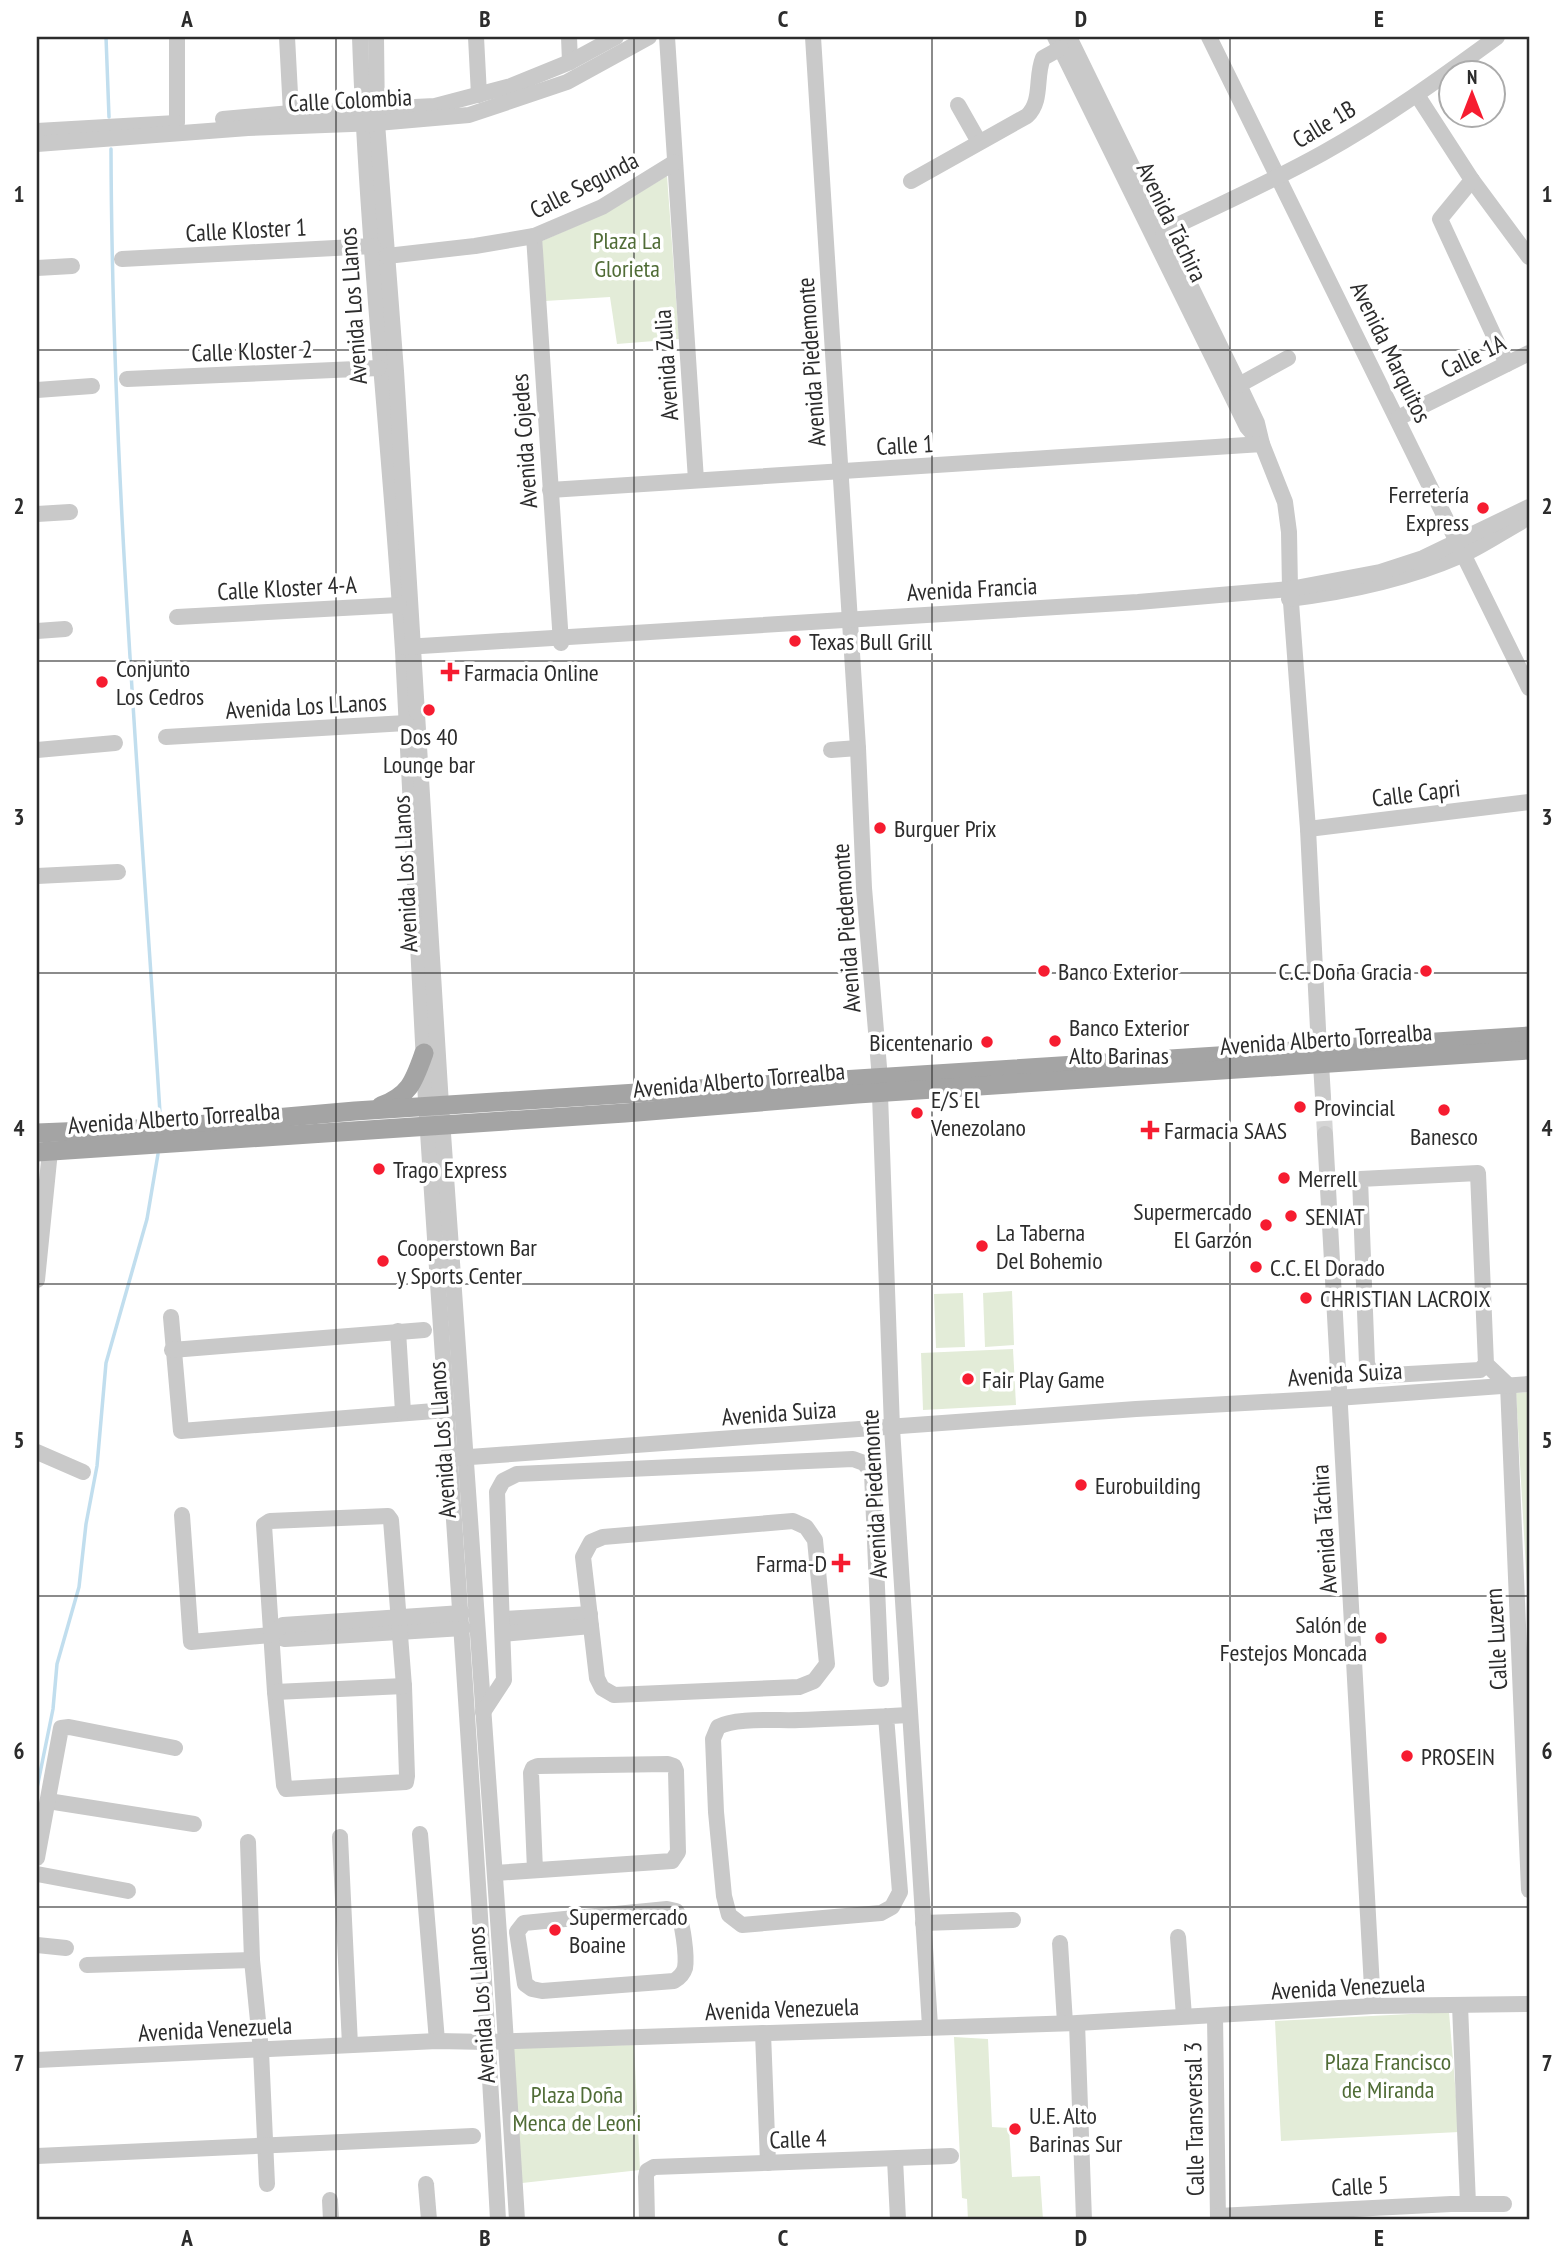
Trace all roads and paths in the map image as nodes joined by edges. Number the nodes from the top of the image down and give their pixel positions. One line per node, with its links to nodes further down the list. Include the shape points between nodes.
1 (177, 37): 19 (street)
2 (287, 37): 18 (street)
3 (360, 37): 20 (street, Avenida Los Llanos)
4 (376, 37): 20 (street, Avenida Los Llanos)
5 (476, 37): 15 (street)
6 (569, 37): 14 (street)
7 (616, 37): 14 (street, Calle Colombia)
8 (649, 37): 20 (street, Calle Colombia, via 567,82 469,115)
9 (667, 37): 24 (street, Avenida Zulia)
10 (813, 37): 47 (street, Avenida Piedemonte)
11 (1209, 37): 25 (street, Avenida Marquitos)
12 (1497, 37): 16 (street, Calle 1B)
13 (1062, 41): 22 (street, via 1043,58 1033,110); 28 (street); 45 (street, Avenida Táchira)
14 (570, 62): 15 (street, Calle Colombia)
15 (479, 95): 20 (street, Calle Colombia)
16 (1417, 95): 25 (street, Calle 1B); 26 (street)
17 (958, 105): 22 (street)
18 (291, 113): 19 (street, Calle Colombia); 20 (street, Calle Colombia)
19 (178, 116): 21 (street, Calle Colombia)
20 (370, 117): 23 (street, Calle Colombia); 30 (street, Avenida Los Llanos); 31 (street, Avenida Los Llanos)
21 (37, 131)
22 (979, 142): 27 (street)
23 (37, 144)
24 (675, 162): 29 (street, Calle Segunda, via 602,207); 48 (street, Avenida Zulia)
25 (1279, 177): 28 (street, Calle 1B); 44 (street, Avenida Marquitos)
26 (1472, 180): 32 (street); 38 (street, via 1440,219)
27 (911, 181)
28 (1163, 232): 41 (street)
29 (534, 236): 31 (street, Calle Segunda); 49 (street, Avenida Cojedes)
30 (373, 246): 33 (street, Calle Kloster 1); 39 (street, Avenida Los Llanos)
31 (387, 256): 62 (street, Avenida Los Llanos)
32 (1529, 257)
33 (122, 259)
34 (72, 266): 35 (street)
35 (37, 268)
36 (1529, 353): 38 (street, Calle 1A)
37 (1288, 358): 41 (street)
38 (1507, 364): 44 (street, Calle 1A)
39 (380, 368): 40 (street, Calle Kloster 2); 56 (street, Avenida Los Llanos)
40 (127, 379)
41 (1239, 385): 45 (street)
42 (92, 386): 43 (street)
43 (37, 390)
44 (1398, 418): 54 (street, Avenida Marquitos)
45 (1252, 425): 46 (street)
46 (1262, 444): 47 (street, Calle 1); 55 (street, via 1285,502)
47 (841, 471): 48 (street, Calle 1); 58 (street, Avenida Piedemonte)
48 (696, 480): 49 (street, Calle 1)
49 (550, 490): 61 (street, Avenida Cojedes)
50 (1529, 507): 54 (street, Avenida Francia)
51 (70, 512): 52 (street)
52 (37, 514)
53 (1529, 518): 54 (street, Avenida Francia)
54 (1460, 548): 55 (street, Avenida Francia, via 1423,571 1366,587); 63 (street, Avenida Marquitos)
55 (1290, 594): 58 (street, Avenida Francia); 71 (street)
56 (399, 605): 57 (street, Calle Kloster 4-A); 62 (street, Avenida Los Llanos)
57 (177, 617)
58 (849, 623): 61 (street, Avenida Francia); 67 (street, Avenida Piedemonte)
59 (65, 629): 60 (street)
60 (37, 631)
61 (561, 640): 62 (street, Avenida Francia)
62 (408, 652): 64 (street, Avenida Los Llanos); 81 (street, Avenida Los Llanos)
63 (1529, 688)
64 (406, 723): 65 (street, Avenida Los LLanos); 76 (street, Avenida Los Llanos)
65 (166, 737)
66 (115, 743): 68 (street)
67 (858, 748): 69 (street); 78 (street, Avenida Piedemonte)
68 (37, 750)
69 (831, 750)
70 (1529, 802): 71 (street, Calle Capri)
71 (1308, 829): 77 (street)
72 (118, 872): 73 (street)
73 (37, 876)
74 (1529, 1036): 77 (main road, Avenida Alberto Torrealba)
75 (1529, 1050): 77 (main road, Avenida Alberto Torrealba)
76 (424, 1053): 80 (main road, via 405,1093); 81 (street, Avenida Los Llanos)
77 (1320, 1056): 78 (main road, Avenida Alberto Torrealba); 79 (street)
78 (880, 1086): 81 (main road, Avenida Alberto Torrealba, via 625,1113); 96 (street, Avenida Piedemonte)
79 (1323, 1097)
80 (372, 1110): 81 (main road, Avenida Alberto Torrealba); 82 (main road, Avenida Alberto Torrealba, via 161,1128)
81 (435, 1115): 84 (main road, Avenida Alberto Torrealba); 94 (street, Avenida Los Llanos); 99 (street, Avenida Los Llanos)
82 (37, 1133)
83 (1325, 1134): 93 (street, Avenida Táchira)
84 (43, 1151): 85 (street)
85 (37, 1280)
86 (171, 1317): 89 (street)
87 (424, 1330): 88 (street)
88 (398, 1331): 89 (street); 95 (street)
89 (172, 1350): 95 (street, via 181,1431)
90 (1486, 1364): 90 (street, via 1478,1173 1360,1179 1367,1364 1373,1376 1480,1370); 92 (street)
91 (1529, 1384): 92 (street, Avenida Suiza)
92 (1508, 1385): 93 (street, Avenida Suiza); 103 (street, Calle Luzern)
93 (1338, 1398): 96 (street, Avenida Suiza); 139 (street, Avenida Táchira)
94 (447, 1410): 95 (street); 99 (street, Avenida Los Llanos)
95 (403, 1412)
96 (892, 1428): 97 (street, Avenida Suiza); 113 (street, Avenida Piedemonte)
97 (639, 1446): 99 (street, Avenida Suiza); 100 (street)
98 (37, 1452): 101 (street)
99 (458, 1458): 104 (street, Avenida Los Llanos); 112 (street, Avenida Los Llanos)
100 (641, 1469): 107 (street, via 517,1474 503,1481 497,1492); 109 (street, via 853,1458 864,1463 872,1473)
101 (83, 1472)
102 (182, 1515): 108 (street, via 191,1642)
103 (1522, 1596): 125 (street, Calle Luzern)
104 (462, 1620): 106 (street); 147 (street, Avenida Los Llanos)
105 (590, 1620): 105 (street, via 597,1678 602,1688 614,1695 799,1687 814,1681 827,1664 815,1540 806,1527 793,1521 599,1538 588,1546 583,1558); 107 (street)
106 (400, 1624): 108 (street, via 283,1625); 108 (street, via 388,1516 270,1521 264,1525); 110 (street)
107 (503, 1626): 112 (street, via 504,1680)
108 (271, 1635): 111 (street)
109 (881, 1679)
110 (404, 1686): 111 (street); 111 (street, via 406,1782 292,1790 284,1785)
111 (275, 1692)
112 (484, 1712): 123 (street, Avenida Los Llanos)
113 (909, 1715): 114 (street); 128 (street, Avenida Piedemonte)
114 (886, 1716): 114 (street, via 730,1722 718,1727 713,1739 716,1812 724,1896 733,1919 742,1925 868,1915 885,1912 896,1902 900,1892)
115 (175, 1748): 116 (street, via 61,1728)
116 (48, 1801): 117 (street); 121 (street)
117 (194, 1824)
118 (420, 1834): 145 (street)
119 (340, 1837): 148 (street)
120 (248, 1842): 133 (street)
121 (37, 1858)
122 (535, 1870): 122 (street, via 676,1858 674,1766 533,1768); 123 (street)
123 (495, 1873): 135 (street, Avenida Los Llanos)
124 (37, 1874): 126 (street)
125 (1529, 1890)
126 (128, 1891)
127 (1013, 1920): 128 (street)
128 (923, 1923): 143 (street, Avenida Piedemonte)
129 (1178, 1937): 140 (street)
130 (1060, 1943): 142 (street)
131 (37, 1945): 132 (street)
132 (66, 1948)
133 (252, 1960): 136 (street); 149 (street)
134 (520, 1961): 134 (street, via 525,1983 537,1991 674,1981 685,1966 680,1917 667,1909 527,1922 517,1931); 135 (street)
135 (501, 1963): 146 (street, Avenida Los Llanos)
136 (87, 1965)
137 (1529, 2004): 138 (street, Avenida Venezuela)
138 (1460, 2005): 139 (street, Avenida Venezuela); 160 (street)
139 (1373, 2006): 141 (street, Avenida Venezuela)
140 (1184, 2016): 141 (street, Avenida Venezuela); 142 (street, Avenida Venezuela)
141 (1215, 2016): 162 (street, Calle Transversal 3)
142 (1071, 2023): 143 (street, Avenida Venezuela); 169 (street)
143 (930, 2026): 144 (street, Avenida Venezuela)
144 (762, 2033): 146 (street, Avenida Venezuela); 156 (street)
145 (437, 2041): 147 (street, Avenida Venezuela); 148 (street, Avenida Venezuela)
146 (506, 2041): 147 (street, Avenida Venezuela); 166 (street, Avenida Los Llanos)
147 (488, 2042): 165 (street, Avenida Los Llanos)
148 (350, 2045): 149 (street, Avenida Venezuela)
149 (261, 2051): 150 (street, Avenida Venezuela); 152 (street)
150 (37, 2060)
151 (473, 2136): 152 (street)
152 (266, 2147): 153 (street); 157 (street)
153 (37, 2156)
154 (951, 2156): 155 (street, Calle 4)
155 (895, 2159): 156 (street, Calle 4); 168 (street)
156 (768, 2163): 167 (street, Calle 4, via 654,2167 647,2171)
157 (267, 2184)
158 (426, 2185): 164 (street)
159 (330, 2200): 163 (street)
160 (1468, 2204): 161 (street, Calle 5); 162 (street, Calle 5)
161 (1504, 2204)
162 (1218, 2218)
163 (331, 2220)
164 (429, 2220)
165 (498, 2220)
166 (517, 2220)
167 (647, 2220)
168 (898, 2220)
169 (1083, 2220)

